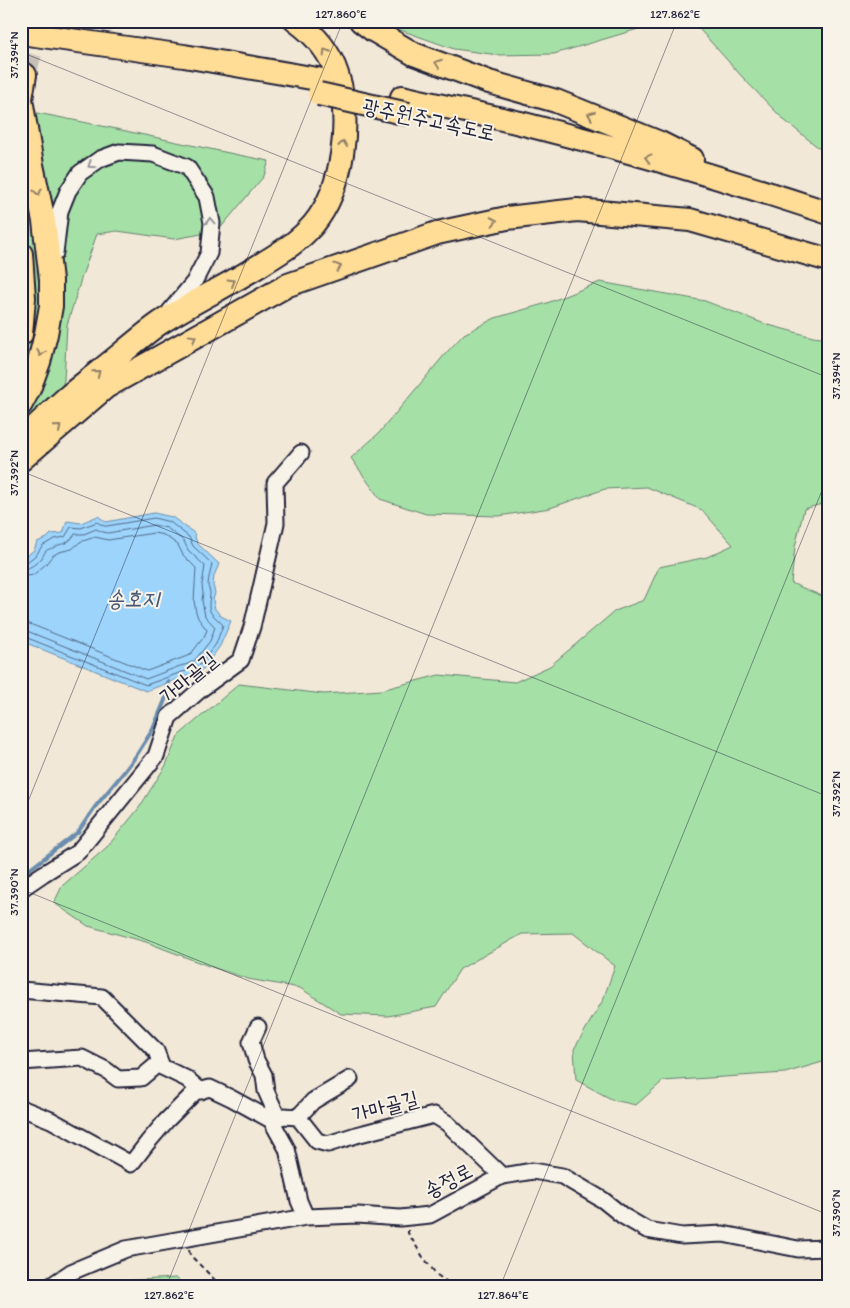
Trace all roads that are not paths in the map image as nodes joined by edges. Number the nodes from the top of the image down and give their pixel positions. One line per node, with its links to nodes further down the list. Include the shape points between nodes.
1 (296, 21): 14 (highway, one-way to 1, via 296,243 327,204 343,148 342,95 337,73 325,49 309,30)
2 (361, 21): 8 (highway, one-way to 2, via 660,143 556,101 489,82 414,54)
3 (21, 33): 6 (highway, 광주원주고속도로, via 184,56)
4 (21, 48): 6 (highway, 광주원주고속도로)
5 (25, 75): 13 (highway, one-way to 13, via 21,99)
6 (321, 87): 7 (highway, 광주원주고속도로)
7 (405, 105): 8 (highway, 광주원주고속도로, one-way to 7, via 518,123); 10 (highway, 광주원주고속도로, via 628,167)
8 (747, 187): 9 (highway, 광주원주고속도로)
9 (829, 213)
10 (829, 229)
11 (21, 254): 15 (highway, via 24,298)
12 (829, 260): 19 (highway, one-way to 12, via 106,387 288,285 437,232 507,218 577,210 690,220)
13 (52, 280): 14 (street, one-way to 13, via 194,282 209,253 212,223 207,197 187,166 153,154 119,152 80,173 60,211); 16 (highway, one-way to 16, via 46,334 39,362)
14 (159, 324): 17 (highway, one-way to 14, via 70,395)
15 (21, 334)
16 (21, 404)
17 (21, 440)
18 (302, 453): 20 (street, 가마골길, via 275,483 276,523 241,660 169,716 156,756 78,852)
19 (21, 460)
20 (21, 890)
21 (21, 990): 24 (street, via 102,998 156,1051)
22 (258, 1027): 29 (street, via 252,1042 256,1060 264,1074)
23 (21, 1062): 24 (street, via 82,1058 118,1079 141,1078)
24 (160, 1062): 26 (street, via 162,1067 187,1079)
25 (350, 1079): 28 (street, 가마골길, via 313,1101)
26 (202, 1091): 27 (street, via 195,1092 166,1120 130,1164 51,1120); 29 (street, via 210,1088)
27 (21, 1108)
28 (298, 1117): 29 (street); 30 (street, 가마골길, via 317,1141 328,1144 434,1115)
29 (274, 1119): 31 (street, via 287,1150)
30 (502, 1176): 31 (street, 송정로, via 430,1215 406,1218 358,1215); 32 (street, 송정로, via 534,1171 562,1176 647,1230 682,1236 723,1234 798,1249)
31 (306, 1217): 33 (street, 송정로, via 126,1249 71,1272)
32 (829, 1248)
33 (49, 1287)

